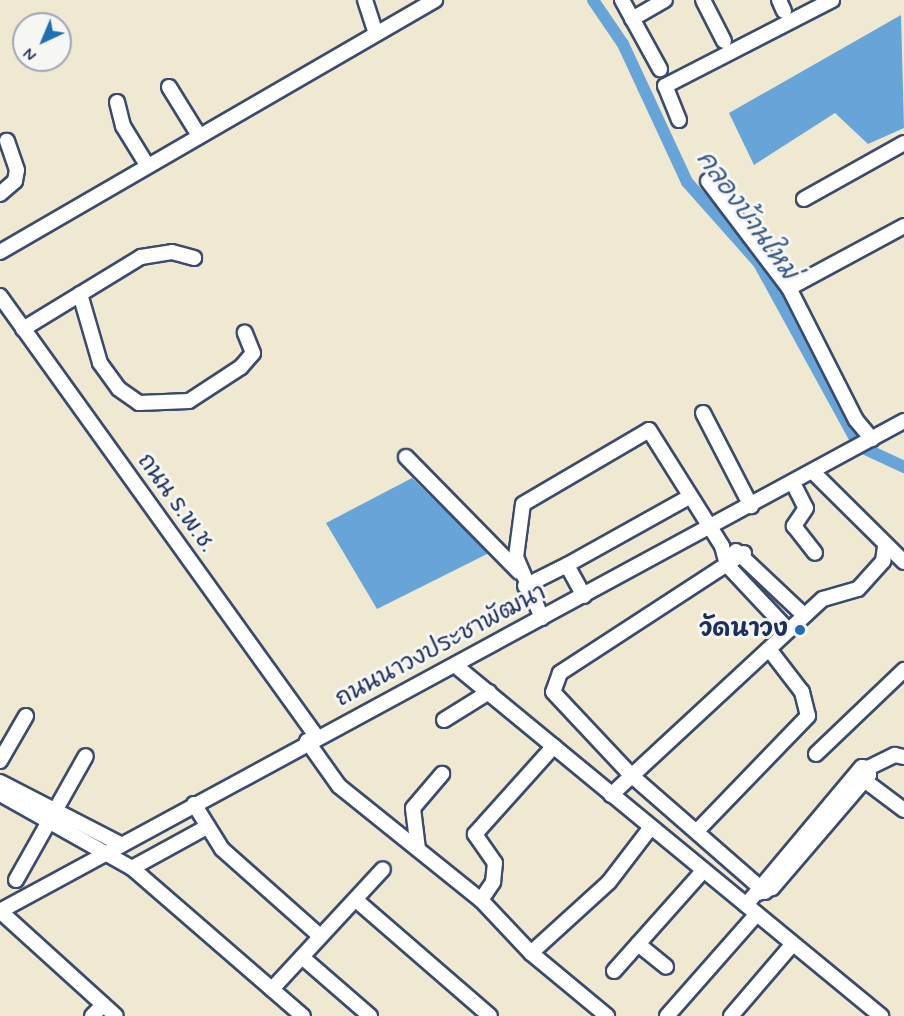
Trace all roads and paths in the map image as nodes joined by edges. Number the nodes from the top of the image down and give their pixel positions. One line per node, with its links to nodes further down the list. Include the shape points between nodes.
1 (365, 0): 9 (street)
2 (435, 0): 7 (street)
3 (622, 0): 8 (street)
4 (665, 0): 8 (street)
5 (703, 0): 10 (street)
6 (832, 0): 14 (street, via 665,87)
7 (409, 6): 9 (street)
8 (632, 19): 11 (street)
9 (376, 33): 15 (street)
10 (724, 41)
11 (660, 69)
12 (169, 87): 15 (street)
13 (117, 102): 18 (street, via 123,126)
14 (679, 120)
15 (198, 134): 18 (street)
16 (7, 141): 20 (street, via 17,170 15,181)
17 (904, 143): 21 (street)
18 (147, 165): 23 (street)
19 (708, 181): 25 (street)
20 (0, 194)
21 (804, 199)
22 (904, 226): 25 (street)
23 (0, 252)
24 (194, 258): 26 (street, via 172,252 141,257)
25 (789, 288): 32 (street)
26 (80, 294): 28 (street); 29 (street, via 100,363 118,389 139,403 189,401 241,367 253,353)
27 (0, 296): 28 (street, ถนน ร.พ.ช.)
28 (23, 329): 59 (street, ถนน ร.พ.ช.)
29 (245, 333)
30 (703, 413): 37 (street)
31 (904, 421): 32 (street, ถนนนาวงประชาพัฒนา)
32 (870, 440): 34 (street, ถนนนาวงประชาพัฒนา)
33 (405, 457): 46 (street)
34 (813, 472): 35 (street, ถนนนาวงประชาพัฒนา); 40 (street)
35 (793, 483): 37 (street, ถนนนาวงประชาพัฒนา); 42 (street, via 806,508 794,526)
36 (689, 497): 38 (street); 44 (street); 46 (street, via 656,436 645,430 529,497 519,512)
37 (752, 506): 38 (street, ถนนนาวงประชาพัฒนา)
38 (711, 529): 39 (street); 48 (street, ถนนนาวงประชาพัฒนา)
39 (722, 546): 41 (street); 45 (street)
40 (885, 546): 43 (street); 49 (street, via 883,561 858,589 823,599)
41 (744, 553): 45 (street); 49 (street)
42 (815, 553)
43 (904, 562)
44 (567, 565): 47 (street); 48 (street)
45 (727, 565): 51 (street); 67 (street, via 553,682 556,698)
46 (519, 572): 47 (street)
47 (525, 585): 50 (street)
48 (584, 596): 50 (street, ถนนนาวงประชาพัฒนา)
49 (804, 615): 51 (street)
50 (542, 618): 53 (street, ถนนนาวงประชาพัฒนา)
51 (788, 630): 52 (street)
52 (769, 649): 67 (street); 76 (street, via 802,692 808,716)
53 (456, 666): 55 (street); 59 (street, ถนนนาวงประชาพัฒนา)
54 (904, 670): 61 (street)
55 (489, 692): 57 (street); 60 (street)
56 (26, 716): 58 (street)
57 (444, 720)
58 (6, 736): 64 (street)
59 (312, 739): 71 (street, ถนนนาวงประชาพัฒนา); 78 (street, ถนน ร.พ.ช., via 339,786)
60 (554, 746): 70 (street); 85 (street, via 475,834 495,863 493,882)
61 (816, 754)
62 (86, 756): 73 (street)
63 (904, 757): 66 (street, via 894,755)
64 (0, 761)
65 (442, 774): 78 (street, via 413,808)
66 (866, 774): 72 (street); 83 (street)
67 (631, 775): 70 (street); 76 (street)
68 (0, 782): 73 (street)
69 (0, 794): 73 (street)
70 (611, 795): 75 (street)
71 (194, 804): 74 (street); 77 (street, ถนนนาวงประชาพัฒนา)
72 (904, 810)
73 (53, 815): 77 (street); 82 (street)
74 (207, 827): 79 (street); 88 (street, via 222,849)
75 (651, 827): 81 (street); 91 (street, via 609,882)
76 (697, 831): 83 (street)
77 (116, 849): 79 (street); 87 (street, ถนนนาวงประชาพัฒนา)
78 (418, 849): 85 (street, ถนน ร.พ.ช.)
79 (132, 868): 95 (street)
80 (383, 868): 84 (street)
81 (704, 870): 86 (street); 89 (street)
82 (16, 880)
83 (761, 891): 86 (street)
84 (356, 900): 88 (street); 101 (street)
85 (481, 900): 91 (street, ถนน ร.พ.ช.)
86 (751, 910): 90 (street); 103 (street)
87 (0, 911): 96 (street)
88 (320, 936): 92 (street)
89 (638, 944): 93 (street); 94 (street)
90 (791, 946): 104 (street); 105 (street)
91 (531, 953): 102 (street, ถนน ร.พ.ช.)
92 (302, 957): 95 (street); 100 (street)
93 (666, 967)
94 (614, 971)
95 (272, 989): 99 (street)
96 (103, 1005): 97 (street); 98 (street)
97 (92, 1016)
98 (116, 1016)
99 (303, 1016)
100 (370, 1016)
101 (489, 1016)
102 (607, 1016)
103 (667, 1016)
104 (731, 1016)
105 (881, 1016)

